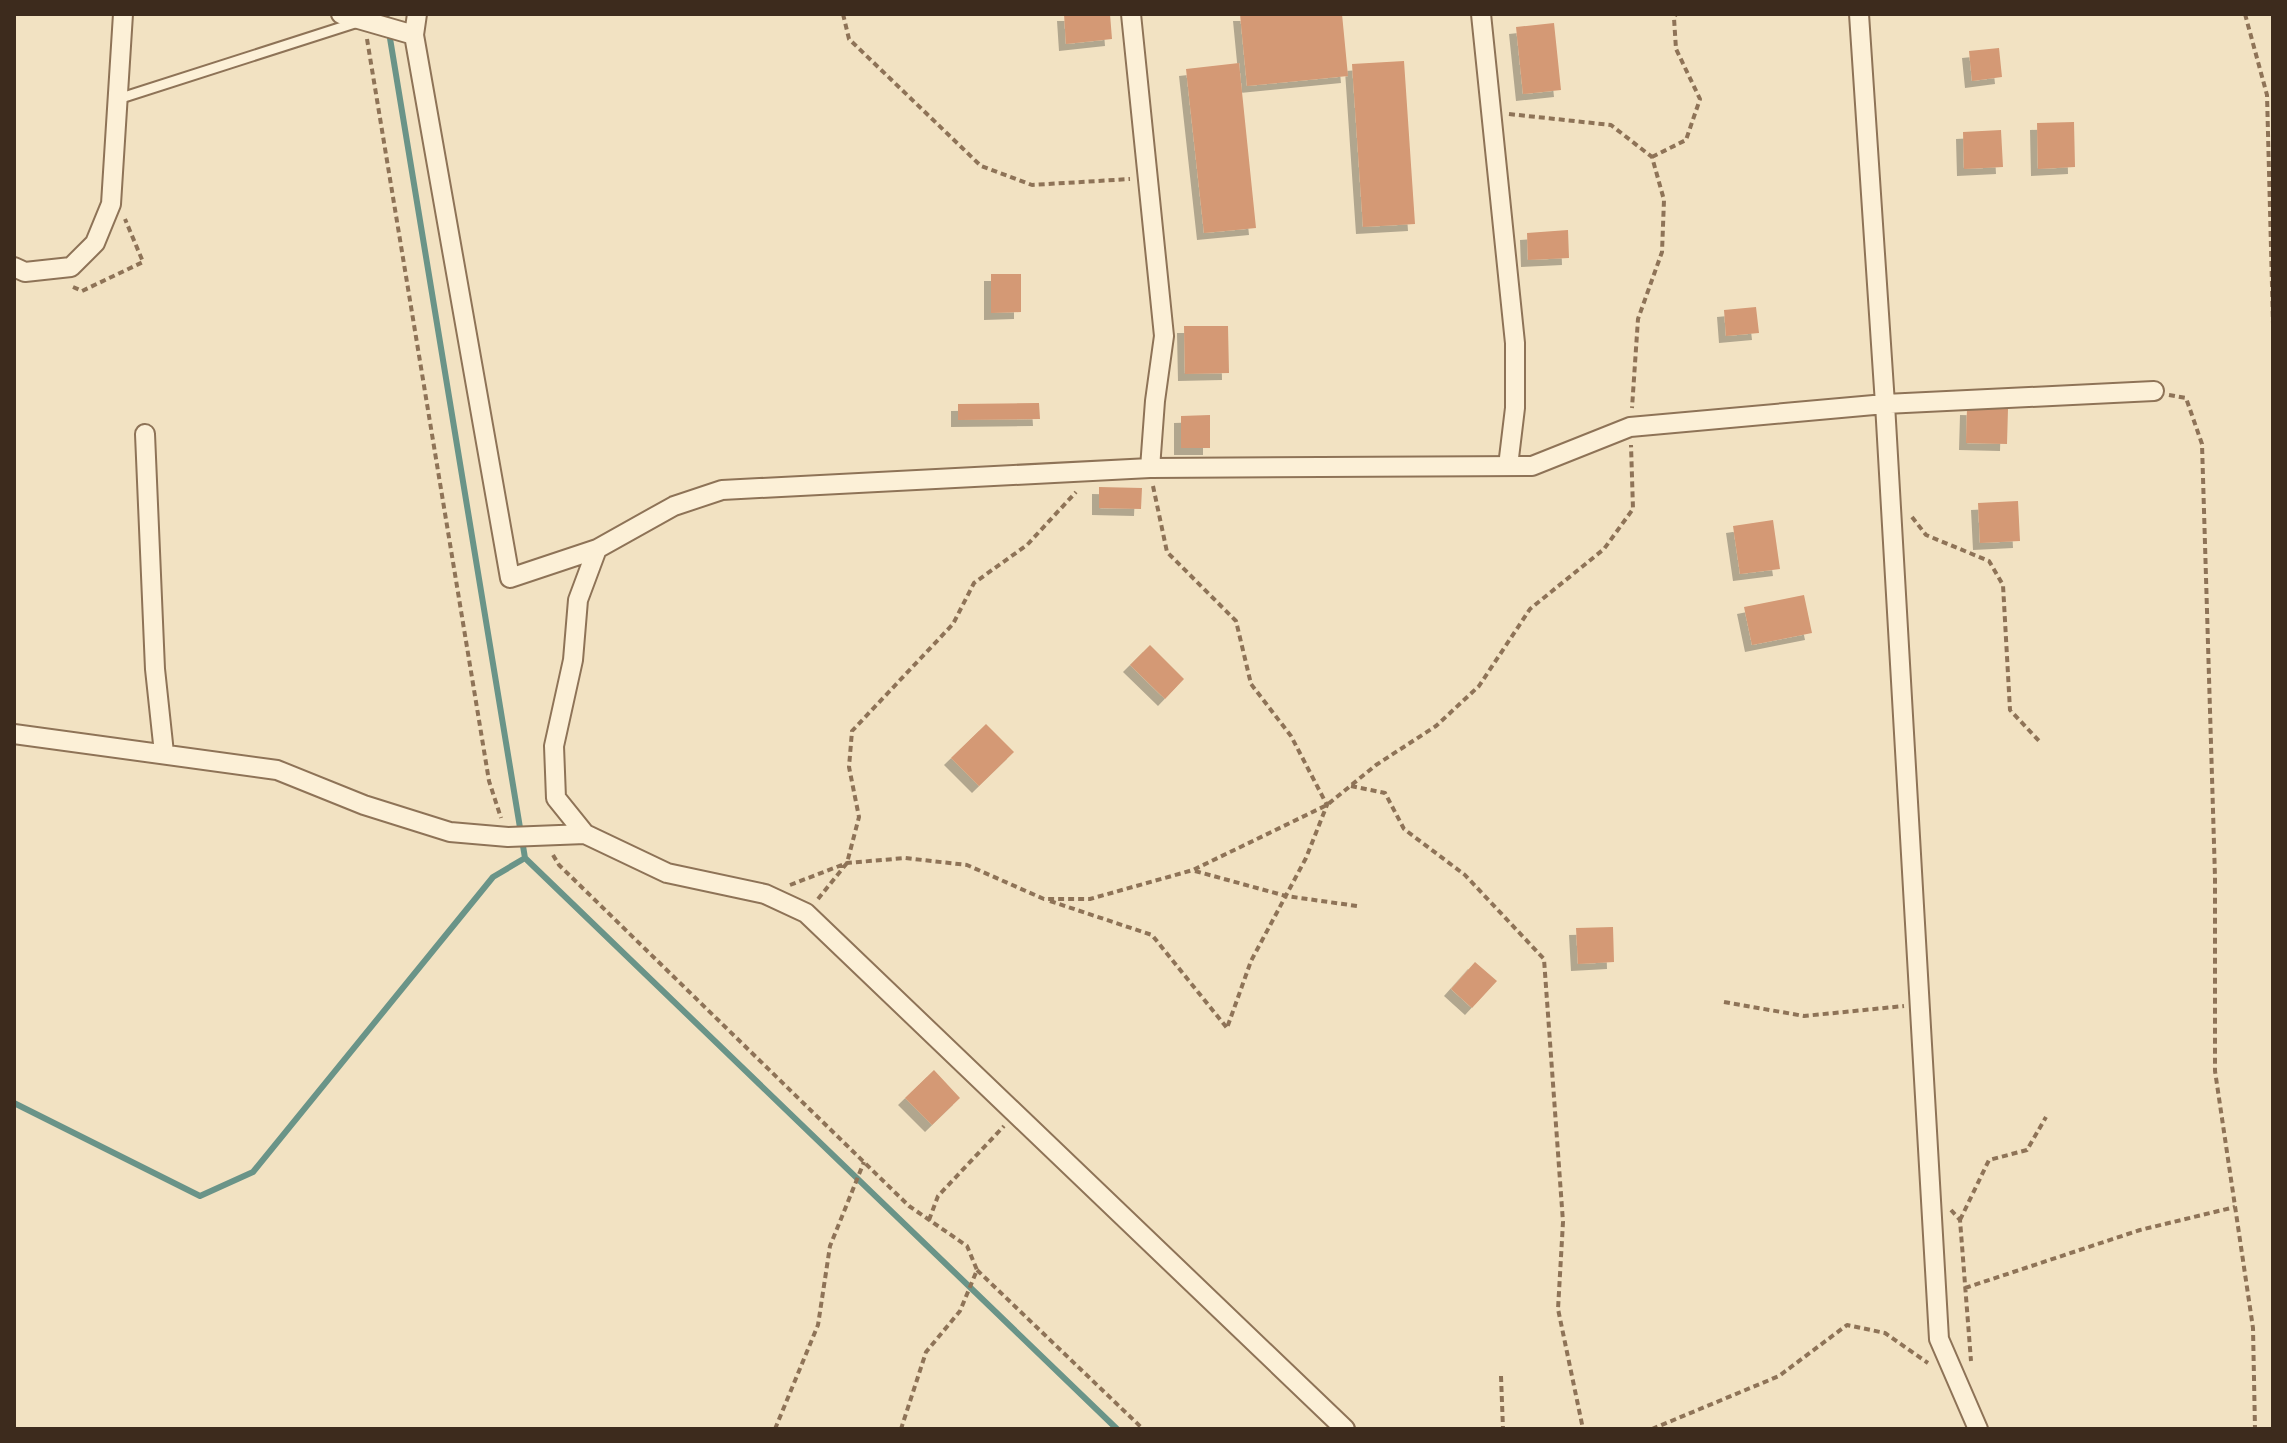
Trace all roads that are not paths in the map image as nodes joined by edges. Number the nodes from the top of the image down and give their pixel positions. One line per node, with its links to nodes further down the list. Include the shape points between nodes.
1 (123, 14): 9 (street)
2 (341, 14): 7 (street)
3 (417, 14): 8 (street)
4 (1131, 14): 15 (street, via 1164,336)
5 (1481, 14): 14 (street, via 1515,343)
6 (1859, 14): 12 (street)
7 (364, 21): 8 (street); 9 (lane)
8 (414, 35): 16 (street, via 510,578)
9 (118, 99): 10 (street, via 111,204 95,243 71,267 25,272)
10 (14, 267)
11 (2154, 391): 12 (street)
12 (1885, 404): 14 (street, via 1630,427 1532,466); 21 (street, via 1939,1339)
13 (145, 434): 18 (street)
14 (1508, 466): 15 (street)
15 (1150, 468): 16 (street, via 722,490 674,506)
16 (597, 549): 19 (street, via 578,600 573,660 554,746 556,798)
17 (14, 734): 18 (street)
18 (164, 753): 19 (street, via 277,770 450,832 508,837)
19 (585, 834): 20 (street, via 667,873 765,894 806,913)
20 (1345, 1429)
21 (1978, 1429)

